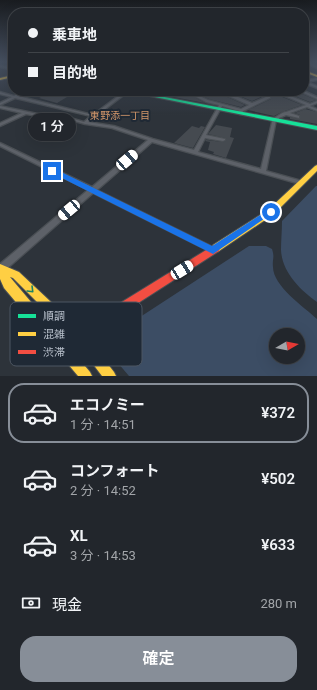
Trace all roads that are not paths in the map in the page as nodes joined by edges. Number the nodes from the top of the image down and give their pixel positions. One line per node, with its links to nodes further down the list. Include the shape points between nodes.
1 (10, 96): 8 (street)
2 (120, 96): 20 (street)
3 (158, 96): 14 (main road)
4 (198, 96): 14 (street)
5 (232, 96): 12 (street)
6 (267, 96): 12 (street, via 269,97)
7 (287, 96): 13 (street)
8 (14, 97): 11 (street); 20 (street)
9 (233, 102): 14 (street)
10 (317, 102): 13 (street)
11 (0, 104)
12 (253, 105): 18 (street)
13 (308, 105): 16 (street); 19 (street)
14 (221, 106): 18 (main road); 26 (street)
15 (0, 107): 17 (street)
16 (317, 110)
17 (26, 112): 23 (street); 24 (street)
18 (241, 112): 22 (main road)
19 (285, 113): 21 (street, via 287,116); 22 (street)
20 (94, 116): 23 (street)
21 (298, 117)
22 (276, 120): 25 (main road); 32 (street)
23 (85, 123): 27 (street, via 113,127)
24 (0, 124)
25 (317, 128)
26 (204, 136): 28 (street); 30 (street)
27 (151, 140): 30 (street); 34 (street)
28 (223, 140)
29 (0, 144): 34 (street)
30 (195, 152): 32 (street)
31 (317, 167): 33 (main road)
32 (263, 171): 33 (street)
33 (300, 182): 35 (main road, via 271,212)
34 (92, 191): 35 (street); 36 (street)
35 (213, 250): 39 (main road)
36 (0, 269): 37 (main road, via 8,284); 38 (main road, one-way to 38, via 16,275)
37 (23, 302)
38 (44, 302)
39 (130, 302)
40 (78, 366): 42 (main road)
41 (102, 366): 43 (main road)
42 (86, 376)
43 (110, 376)

